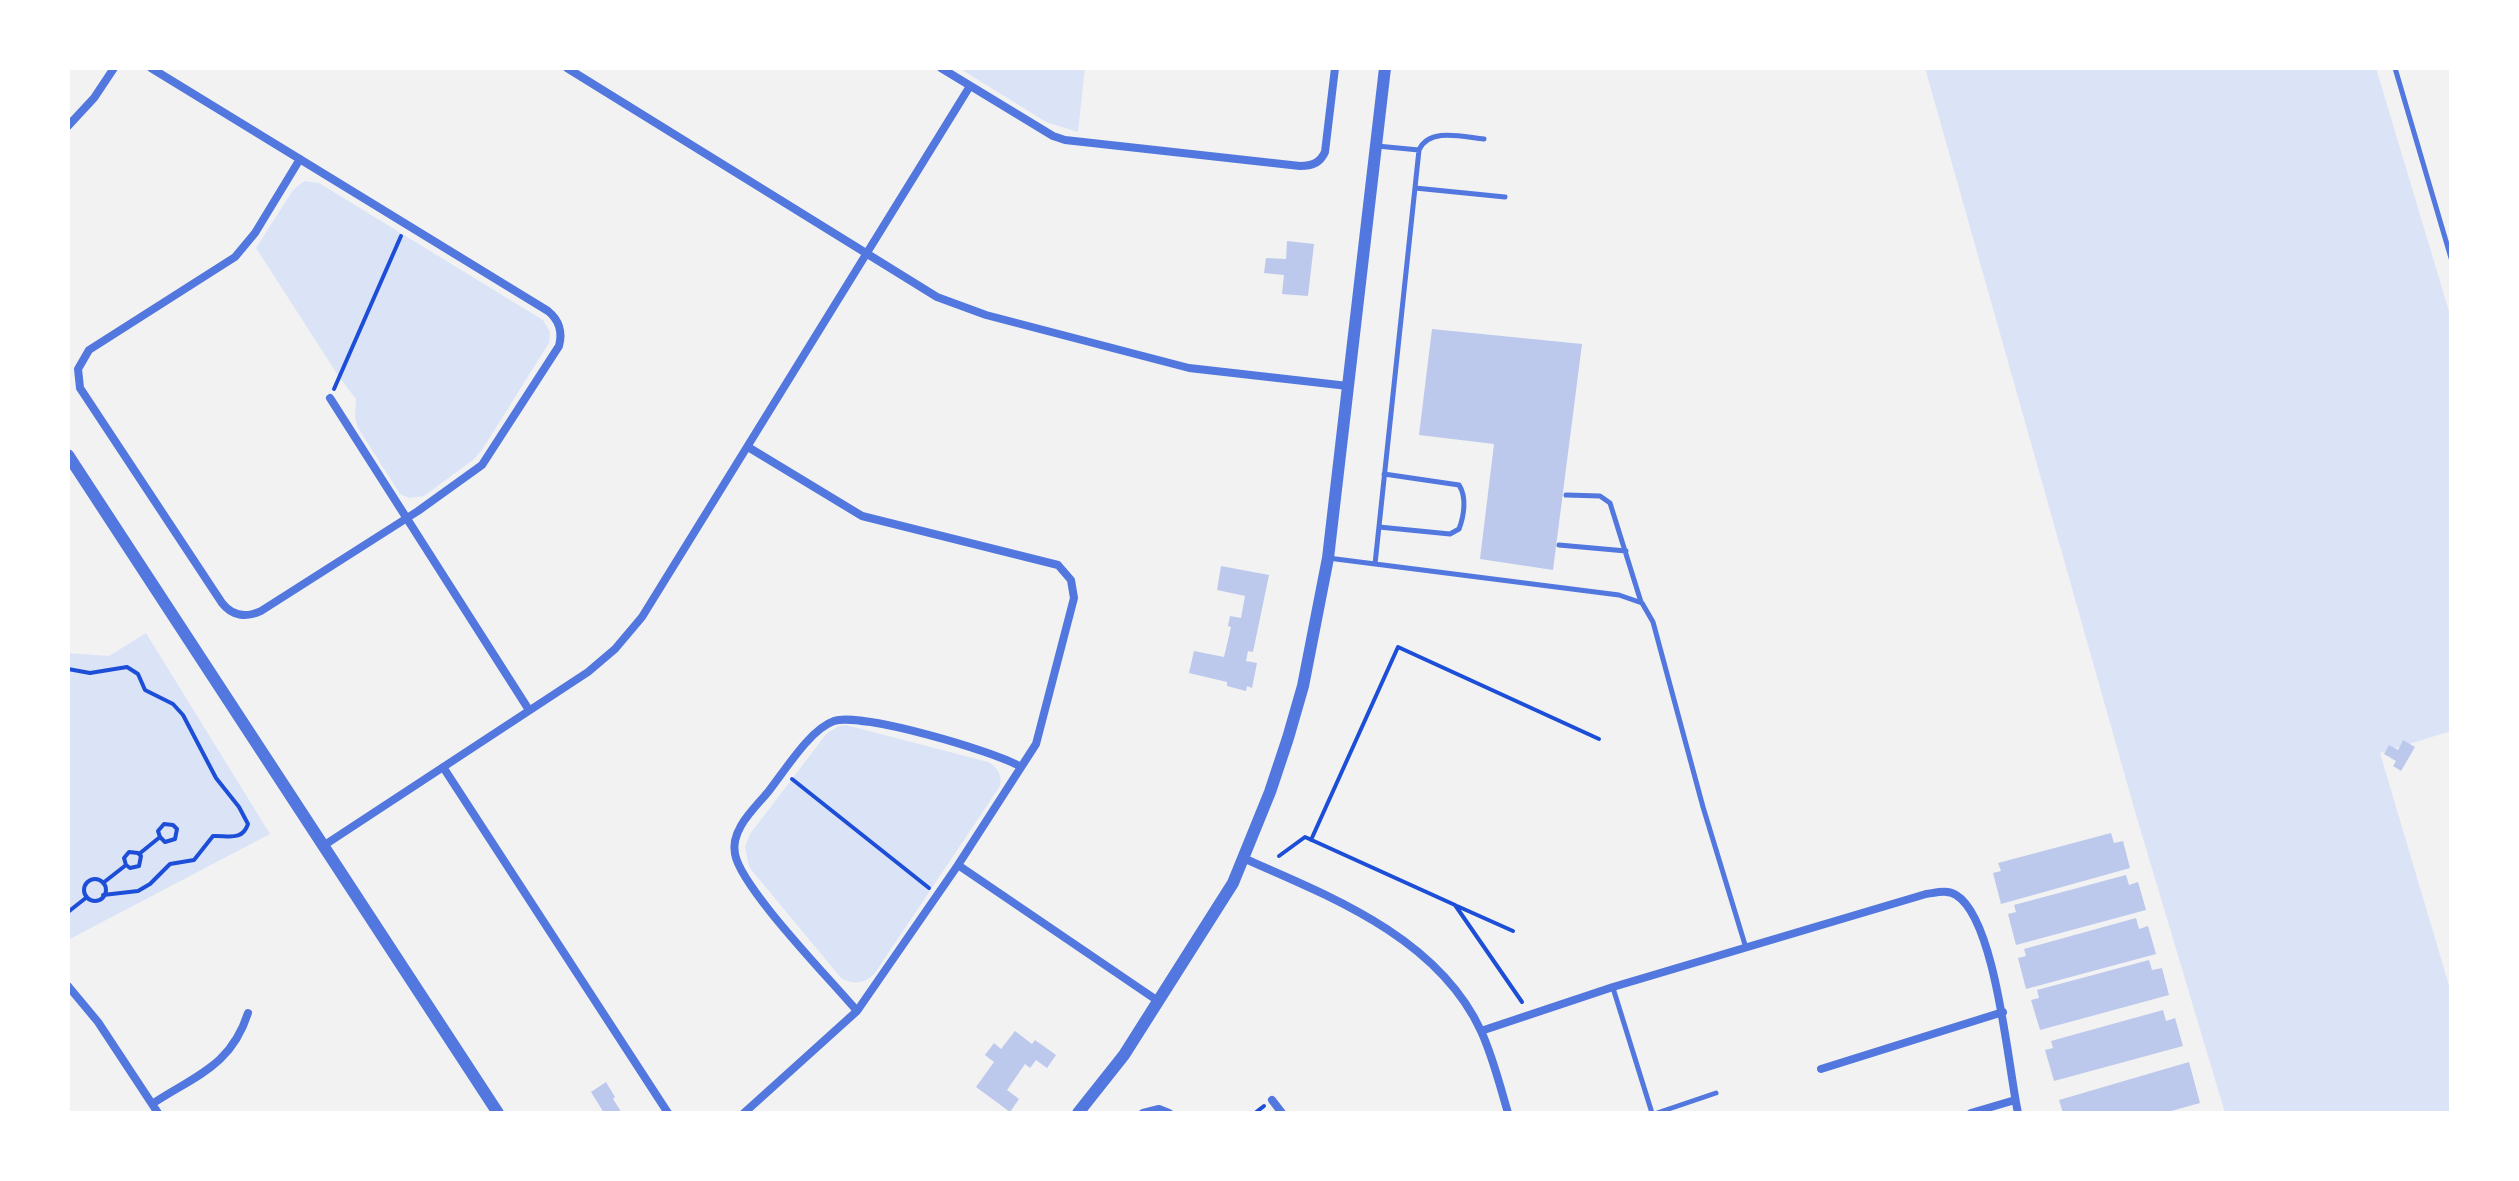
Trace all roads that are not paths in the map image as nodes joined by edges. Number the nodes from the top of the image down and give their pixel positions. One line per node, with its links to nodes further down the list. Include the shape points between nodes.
1 (114, 68): 9 (street)
2 (151, 68): 13 (street)
3 (567, 68): 16 (street)
4 (941, 68): 8 (street)
5 (1335, 68): 8 (street, via 1325,152 1315,164 1300,166 1065,140)
6 (1385, 68): 11 (street)
7 (2395, 68): 17 (lane)
8 (970, 86): 16 (street)
9 (68, 126)
10 (1484, 139): 12 (lane, via 1435,135)
11 (1377, 146): 12 (lane); 18 (street)
12 (1419, 150): 14 (lane)
13 (300, 159): 24 (street, via 558,322 559,346 482,465); 24 (street, via 235,257 89,350 78,369 78,382 233,613 261,611)
14 (1415, 188): 15 (lane); 22 (lane)
15 (1505, 197)
16 (866, 254): 18 (street, via 937,297 986,315 1189,368); 20 (street)
17 (2451, 258)
18 (1348, 386): 28 (street)
19 (330, 398): 24 (street)
20 (748, 447): 31 (street, via 642,617 588,672); 33 (street, via 862,516 1058,565 1066,572 1074,598 1036,744)
21 (68, 455): 34 (street)
22 (1384, 474): 25 (lane); 25 (lane, via 1459,485 1464,494 1462,522 1450,534)
23 (1566, 495): 27 (lane, via 1606,497)
24 (405, 519): 31 (street)
25 (1379, 527): 29 (lane)
26 (1559, 545): 27 (lane)
27 (1626, 551): 30 (lane)
28 (1328, 558): 29 (lane); 35 (street, via 1292,725)
29 (1375, 564): 30 (lane, via 1619,595)
30 (1642, 603): 37 (lane, via 1653,622)
31 (529, 710): 32 (street)
32 (443, 767): 34 (street); 52 (street)
33 (1021, 767): 36 (street); 41 (street, via 951,742 840,720 817,731 738,831 737,862 774,916)
34 (323, 846): 51 (street)
35 (1243, 858): 40 (street, via 1233,883); 44 (street, via 1386,926 1442,976)
36 (958, 865): 40 (street); 41 (street)
37 (1746, 948): 39 (street); 42 (street, via 1926,894 1949,892 1974,918)
38 (68, 986): 49 (street)
39 (1613, 987): 44 (street); 59 (lane)
40 (1158, 1001): 54 (street)
41 (857, 1011): 53 (street)
42 (2003, 1012): 45 (street); 48 (street)
43 (248, 1013): 49 (street, via 223,1059)
44 (1481, 1031): 58 (street)
45 (1821, 1069)
46 (1716, 1093): 59 (lane)
47 (1272, 1100): 57 (street)
48 (2015, 1100): 60 (street); 61 (street)
49 (152, 1104): 50 (street)
50 (158, 1113)
51 (498, 1113)
52 (668, 1113)
53 (744, 1113)
54 (1078, 1113)
55 (1143, 1113): 56 (street)
56 (1169, 1113)
57 (1282, 1113)
58 (1508, 1113)
59 (1654, 1113)
60 (1971, 1113)
61 (2018, 1113)

